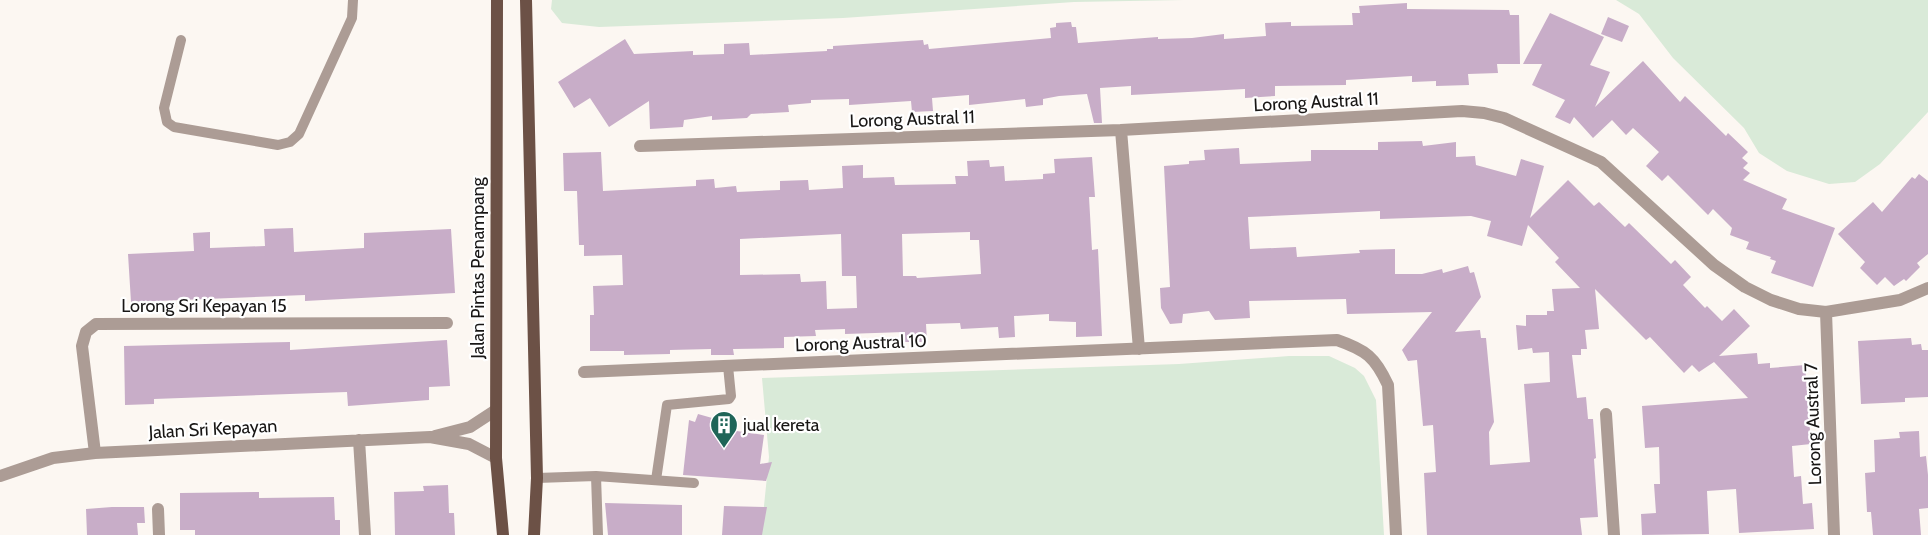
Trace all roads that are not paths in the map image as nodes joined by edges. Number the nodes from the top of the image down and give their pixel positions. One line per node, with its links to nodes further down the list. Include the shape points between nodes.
1 (353, 0): 4 (lane, via 352,18 298,134 284,144 183,128 167,122 164,108)
2 (497, 0): 13 (main road, Jalan Pintas Penampang)
3 (526, 0): 21 (main road)
4 (181, 40)
5 (1121, 130): 6 (street, Lorong Austral 11); 8 (street, Lorong Austral 11, via 1462,111 1504,118 1600,162 1714,265 1745,287 1799,309); 10 (street)
6 (640, 146)
7 (1928, 288): 8 (street, Lorong Austral 11, via 1900,300)
8 (1826, 312): 32 (street, Lorong Austral 7)
9 (447, 323): 17 (street, Lorong Sri Kepayan 15, via 96,324 86,332 82,346)
10 (1138, 349): 11 (street, Lorong Austral 10); 30 (street, Lorong Austral 10, via 1337,340 1359,348 1378,363 1388,385)
11 (728, 366): 12 (street, Lorong Austral 10); 22 (lane, via 729,399 667,405)
12 (584, 372)
13 (496, 410): 15 (street, Jalan Sri Kepayan, via 470,427); 18 (main road, Jalan Pintas Penampang)
14 (1606, 414): 31 (street)
15 (430, 437): 16 (street, Jalan Sri Kepayan); 18 (street, Jalan Sri Kepayan, via 469,444)
16 (360, 440): 17 (street, Jalan Sri Kepayan); 26 (street)
17 (94, 452): 19 (street, Jalan Sri Kepayan, via 53,458)
18 (496, 458): 27 (main road, Jalan Pintas Penampang)
19 (0, 476)
20 (596, 476): 21 (lane); 22 (lane); 29 (lane)
21 (537, 478): 28 (main road)
22 (656, 480): 23 (lane)
23 (694, 483)
24 (158, 509): 25 (street)
25 (159, 535)
26 (365, 535)
27 (503, 535)
28 (533, 535)
29 (598, 535)
30 (1396, 535)
31 (1614, 535)
32 (1834, 535)

